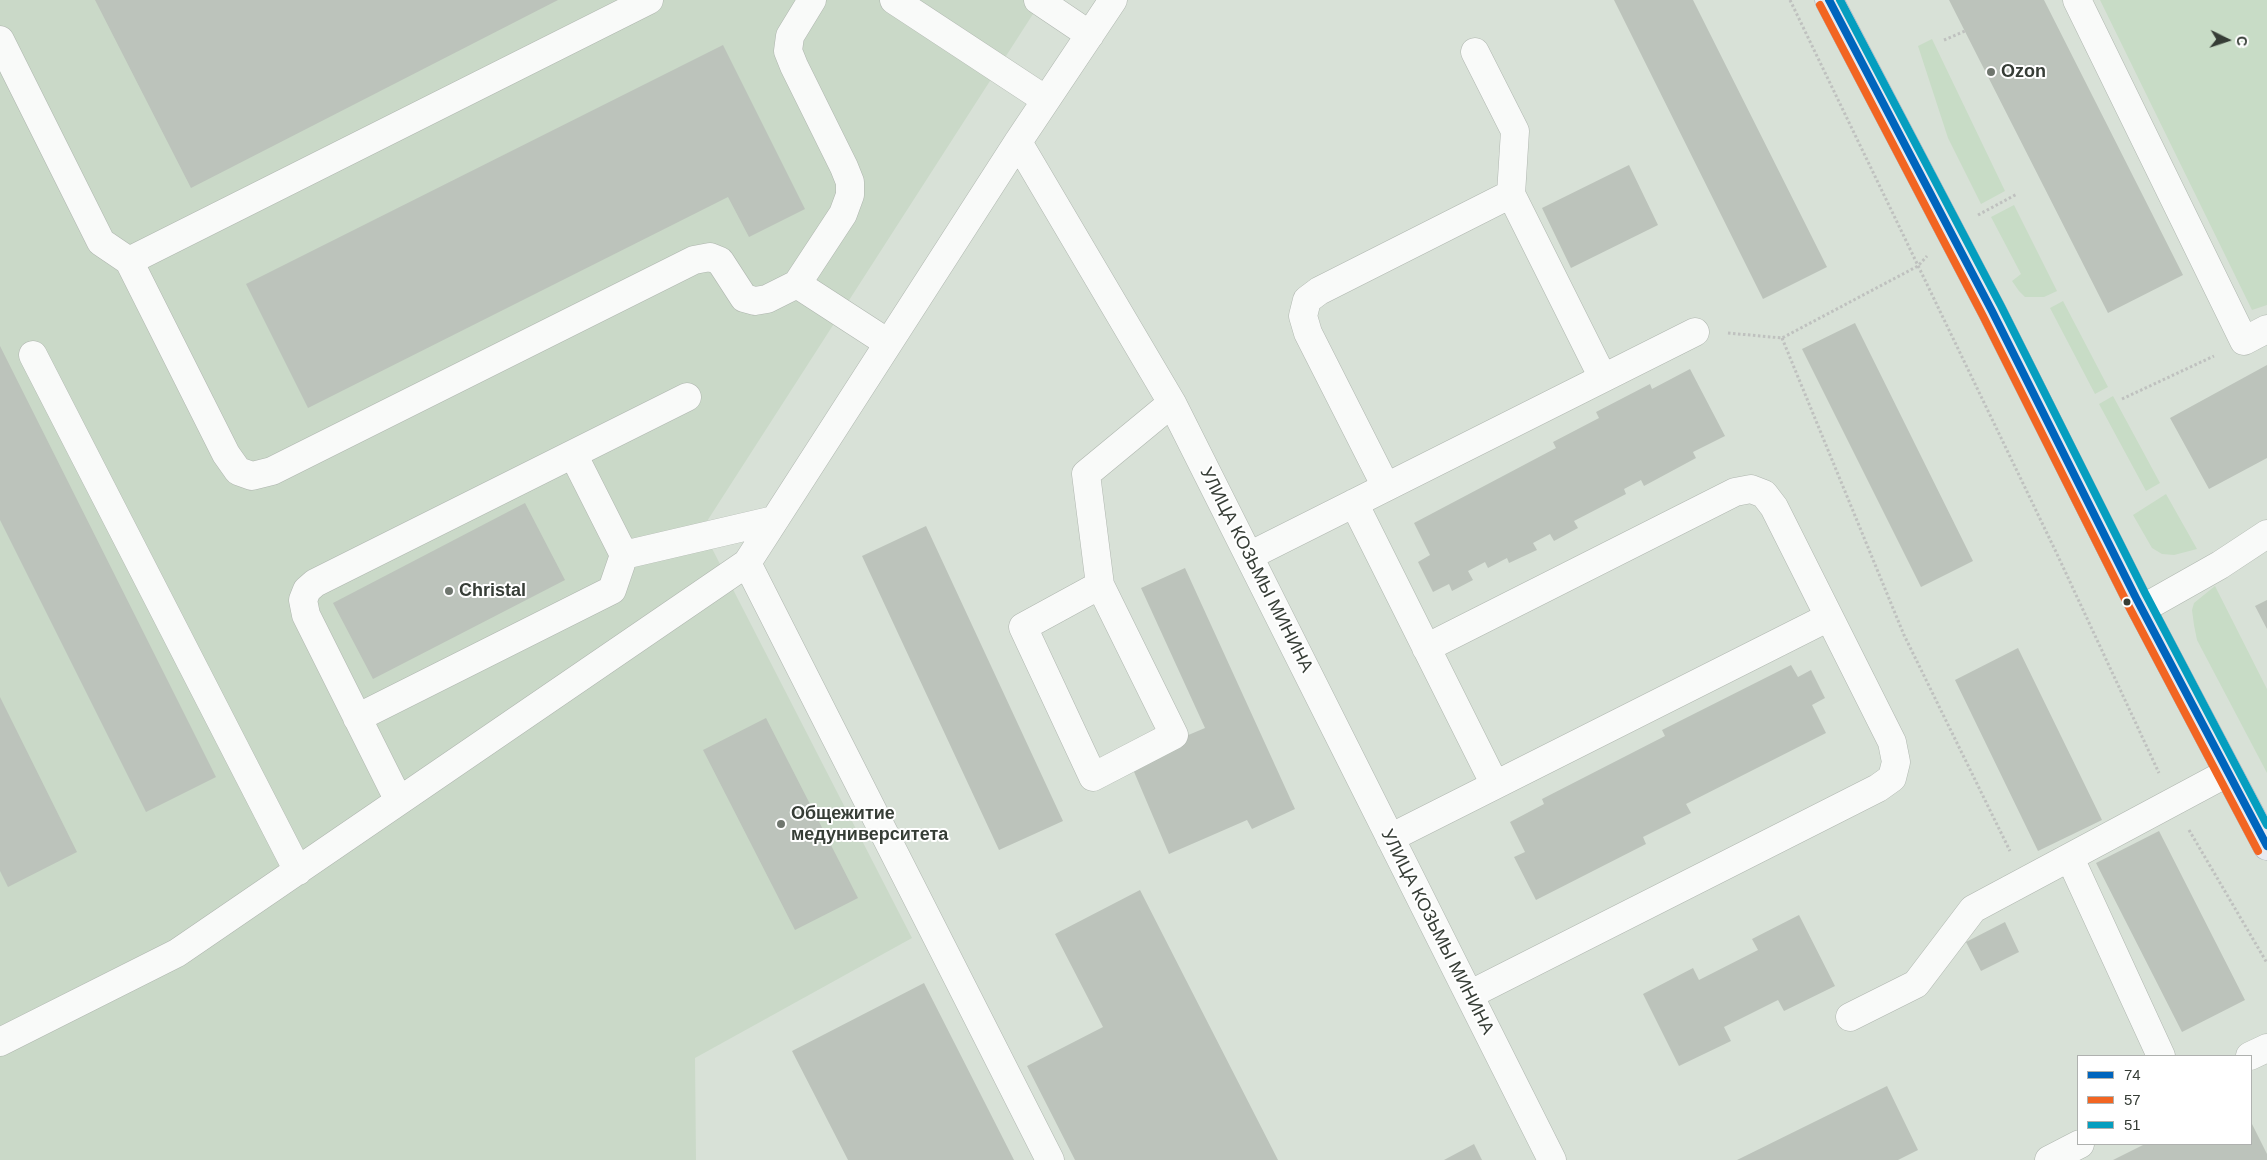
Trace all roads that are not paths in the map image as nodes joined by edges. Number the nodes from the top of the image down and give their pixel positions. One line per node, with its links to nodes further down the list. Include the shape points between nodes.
1 (648, 0): 14 (street)
2 (812, 0): 15 (street, via 790,36 788,51 844,167 850,182 850,194 843,214)
3 (894, 0): 11 (street)
4 (1038, 0): 8 (street)
5 (1829, 0): 32 (main road, via 1992,311)
6 (2076, 0): 17 (street)
7 (1104, 3): 8 (street)
8 (1090, 35): 11 (street)
9 (0, 40): 14 (street, via 101,242)
10 (1475, 52): 13 (street, via 1515,131)
11 (1046, 100): 12 (street)
12 (1018, 142): 18 (street); 22 (street, УЛИЦА КОЗЬМЫ МИНИНА)
13 (1511, 194): 20 (street); 24 (street, via 1307,300 1303,316 1308,333)
14 (129, 261): 15 (street, via 226,454 238,471 252,476 272,472 694,260 710,258 720,261 744,298 755,301 768,299)
15 (797, 284): 18 (street)
16 (1695, 332): 20 (street)
17 (2255, 335)
18 (888, 343): 26 (street)
19 (33, 355): 42 (street)
20 (1603, 378): 24 (street)
21 (687, 397): 23 (street)
22 (1172, 403): 29 (street, УЛИЦА КОЗЬМЫ МИНИНА); 31 (street, via 1086,474)
23 (573, 454): 28 (street); 35 (street, via 307,590 303,600 306,615)
24 (1386, 487): 25 (street)
25 (1354, 504): 29 (street); 34 (street)
26 (774, 520): 28 (street); 30 (street)
27 (2267, 534): 32 (street)
28 (624, 555): 35 (street, via 612,590)
29 (1249, 556): 39 (street, УЛИЦА КОЗЬМЫ МИНИНА)
30 (747, 562): 38 (street); 50 (street)
31 (1100, 585): 31 (street, via 1023,626 1093,777 1174,735)
32 (2142, 609): 36 (main road)
33 (1830, 617): 34 (street, via 1774,507 1764,494 1751,489 1735,492); 37 (street); 43 (street, via 1892,742 1896,762 1892,778 1878,788)
34 (1426, 648): 37 (street)
35 (357, 718): 38 (street)
36 (2227, 773): 40 (main road); 41 (street)
37 (1495, 785): 39 (street)
38 (399, 801): 42 (street)
39 (1390, 838): 43 (street, УЛИЦА КОЗЬМЫ МИНИНА)
40 (2267, 846)
41 (2070, 858): 44 (street, via 1973,909 1916,984); 47 (street)
42 (298, 871): 45 (street, via 178,953)
43 (1469, 994): 51 (street, УЛИЦА КОЗЬМЫ МИНИНА)
44 (1850, 1017)
45 (0, 1042)
46 (2267, 1048): 48 (street)
47 (2161, 1055)
48 (2252, 1055)
49 (2078, 1145): 52 (street)
50 (1050, 1160)
51 (1552, 1160)
52 (2049, 1160)

